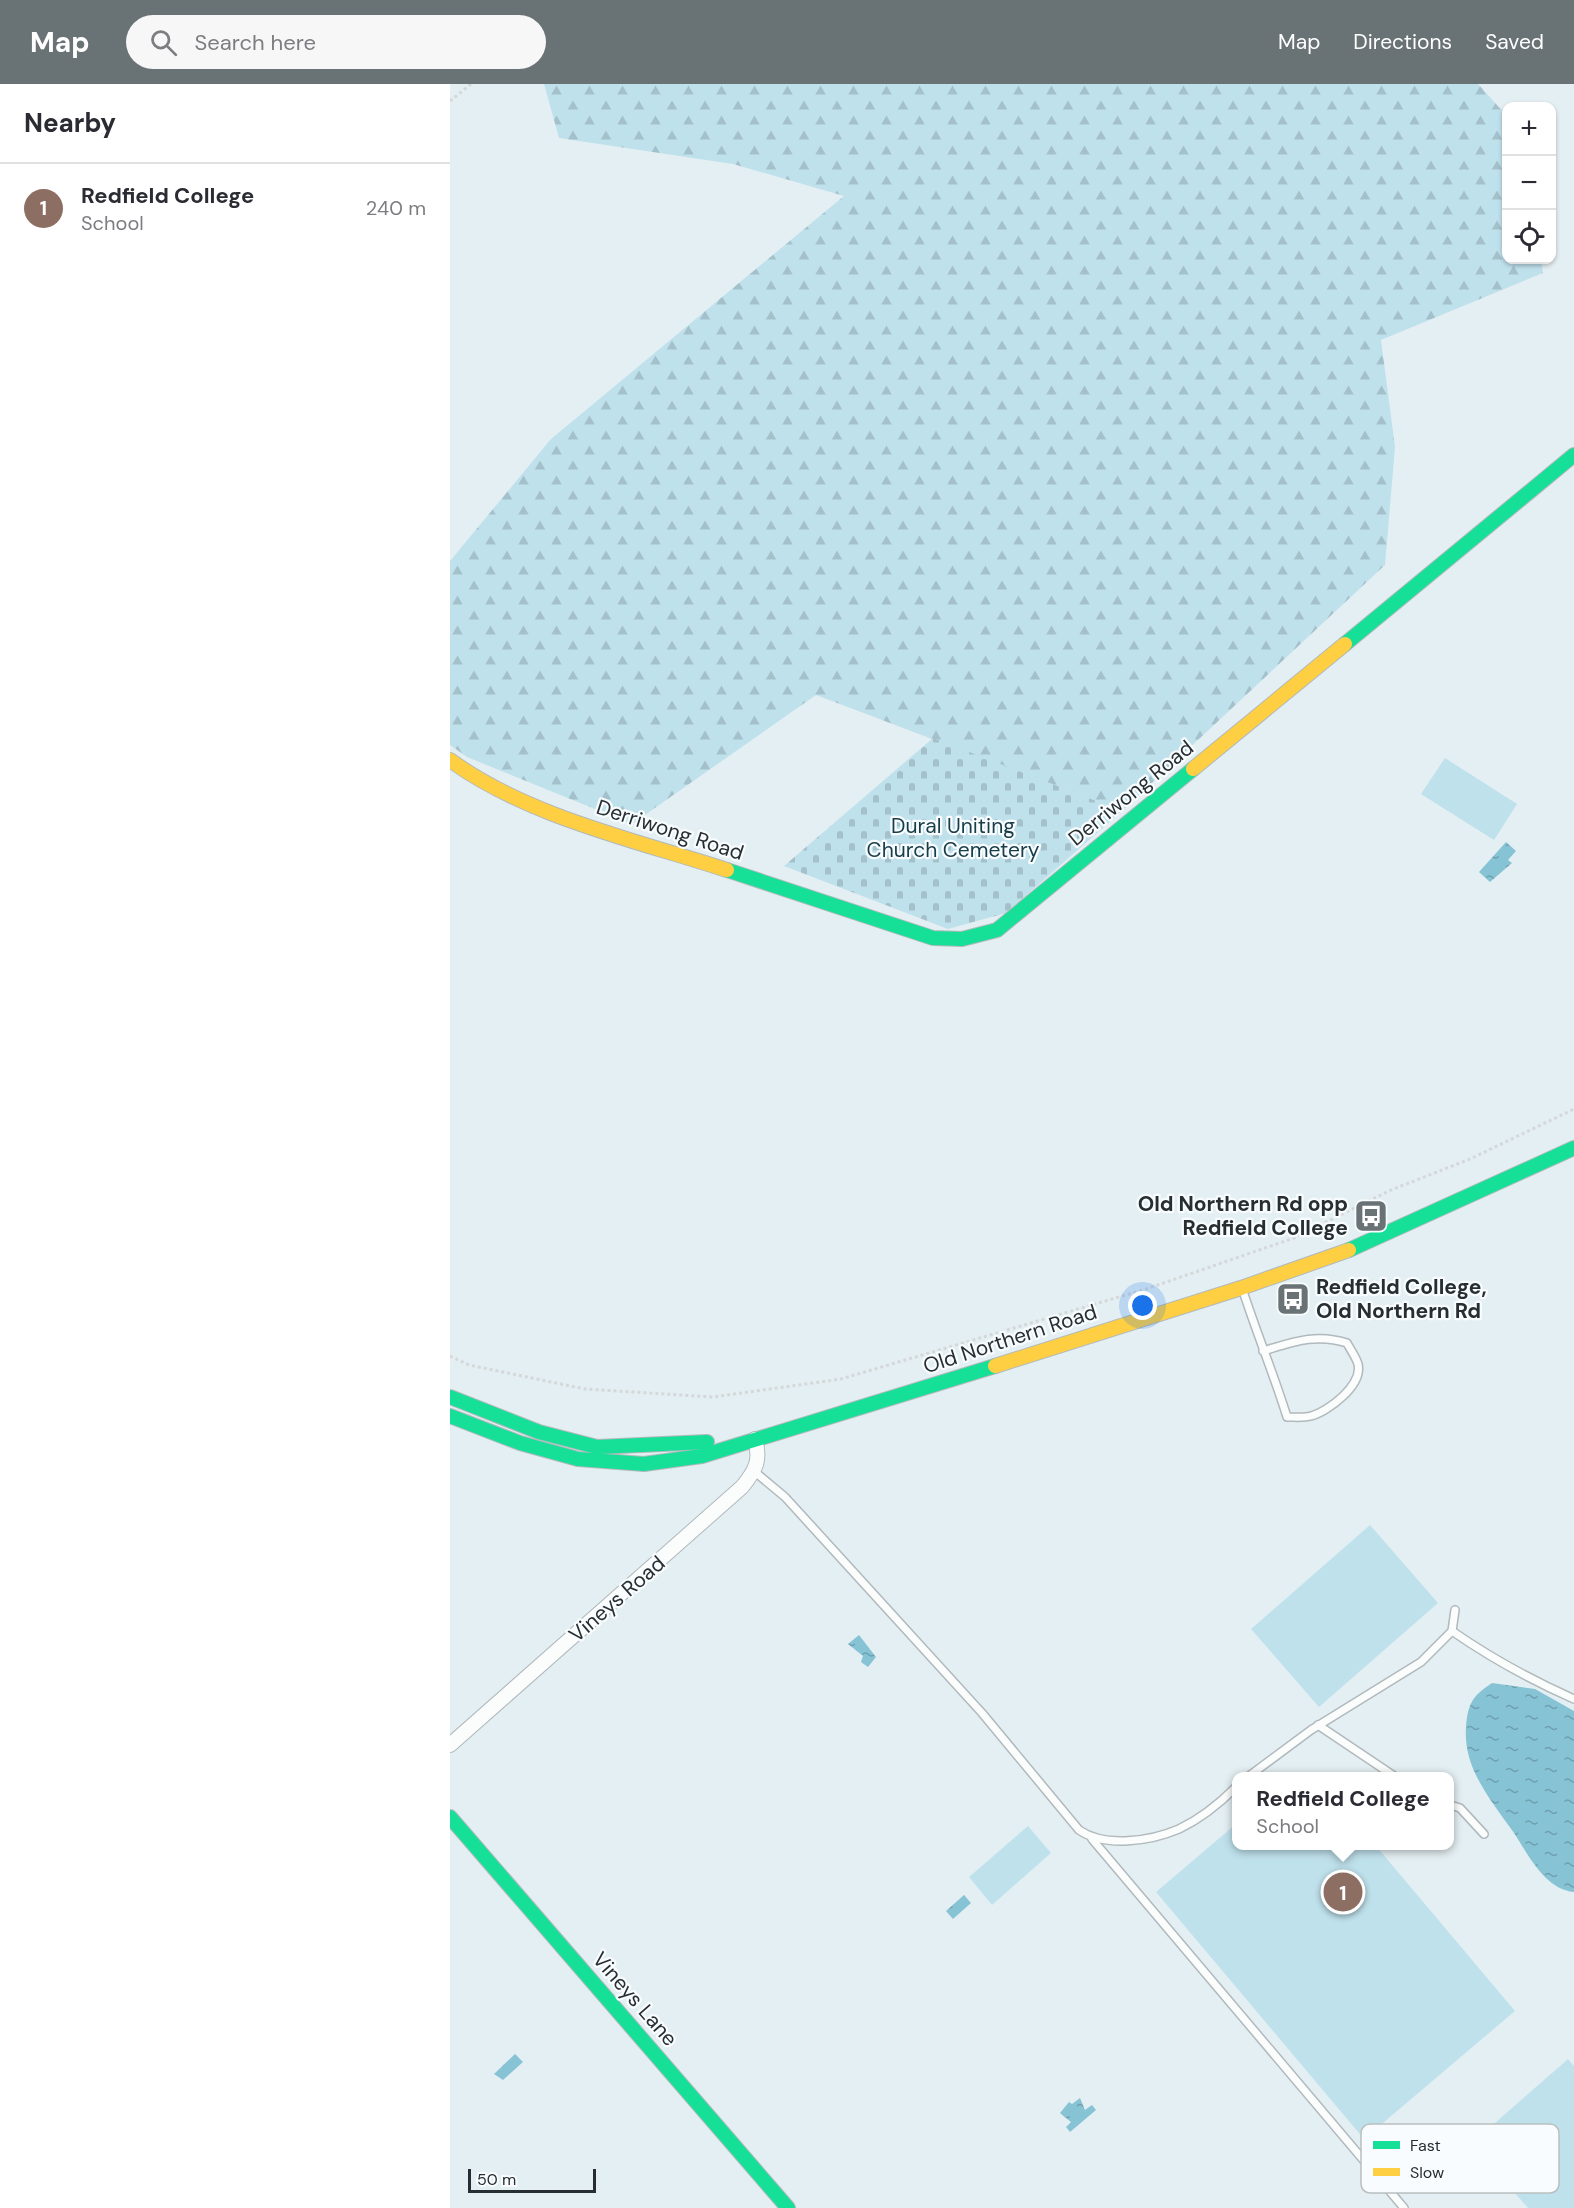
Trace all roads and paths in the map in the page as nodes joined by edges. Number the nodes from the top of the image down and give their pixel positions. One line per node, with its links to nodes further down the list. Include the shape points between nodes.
1 (471, 84): 2 (path)
2 (450, 102)
3 (1574, 455): 4 (street, Derriwong Road, via 998,930 962,939 933,939 540,809 469,774)
4 (450, 760)
5 (1574, 1109): 9 (path, via 1294,1238 1146,1289 841,1379 713,1397 585,1389 469,1365)
6 (1574, 1148): 7 (street, Old Northern Road, via 1361,1246)
7 (1242, 1288): 8 (lane); 12 (street, Old Northern Road)
8 (1263, 1351): 8 (lane, via 1307,1337 1330,1338 1347,1343 1358,1364 1358,1374 1350,1389 1321,1412 1287,1417)
9 (450, 1356)
10 (450, 1397): 12 (street, Old Northern Road, via 539,1432 597,1447)
11 (450, 1416): 12 (street, Old Northern Road, via 550,1452 604,1462 671,1461 702,1456)
12 (755, 1439): 13 (street, via 760,1456)
13 (755, 1472): 18 (street, Vineys Road, via 704,1522); 25 (lane, via 800,1514)
14 (1455, 1610): 15 (lane)
15 (1452, 1631): 16 (lane, via 1483,1653); 17 (lane, via 1421,1662)
16 (1574, 1699)
17 (1318, 1725): 19 (lane); 20 (lane)
18 (450, 1745)
19 (1254, 1772)
20 (1388, 1772)
21 (1232, 1791): 25 (lane, via 1179,1829 1111,1842)
22 (1454, 1806): 24 (lane)
23 (450, 1817): 28 (street, Vineys Lane)
24 (1484, 1834)
25 (1092, 1839): 26 (lane)
26 (1361, 2157)
27 (1391, 2193): 29 (lane)
28 (788, 2208)
29 (1404, 2208)

